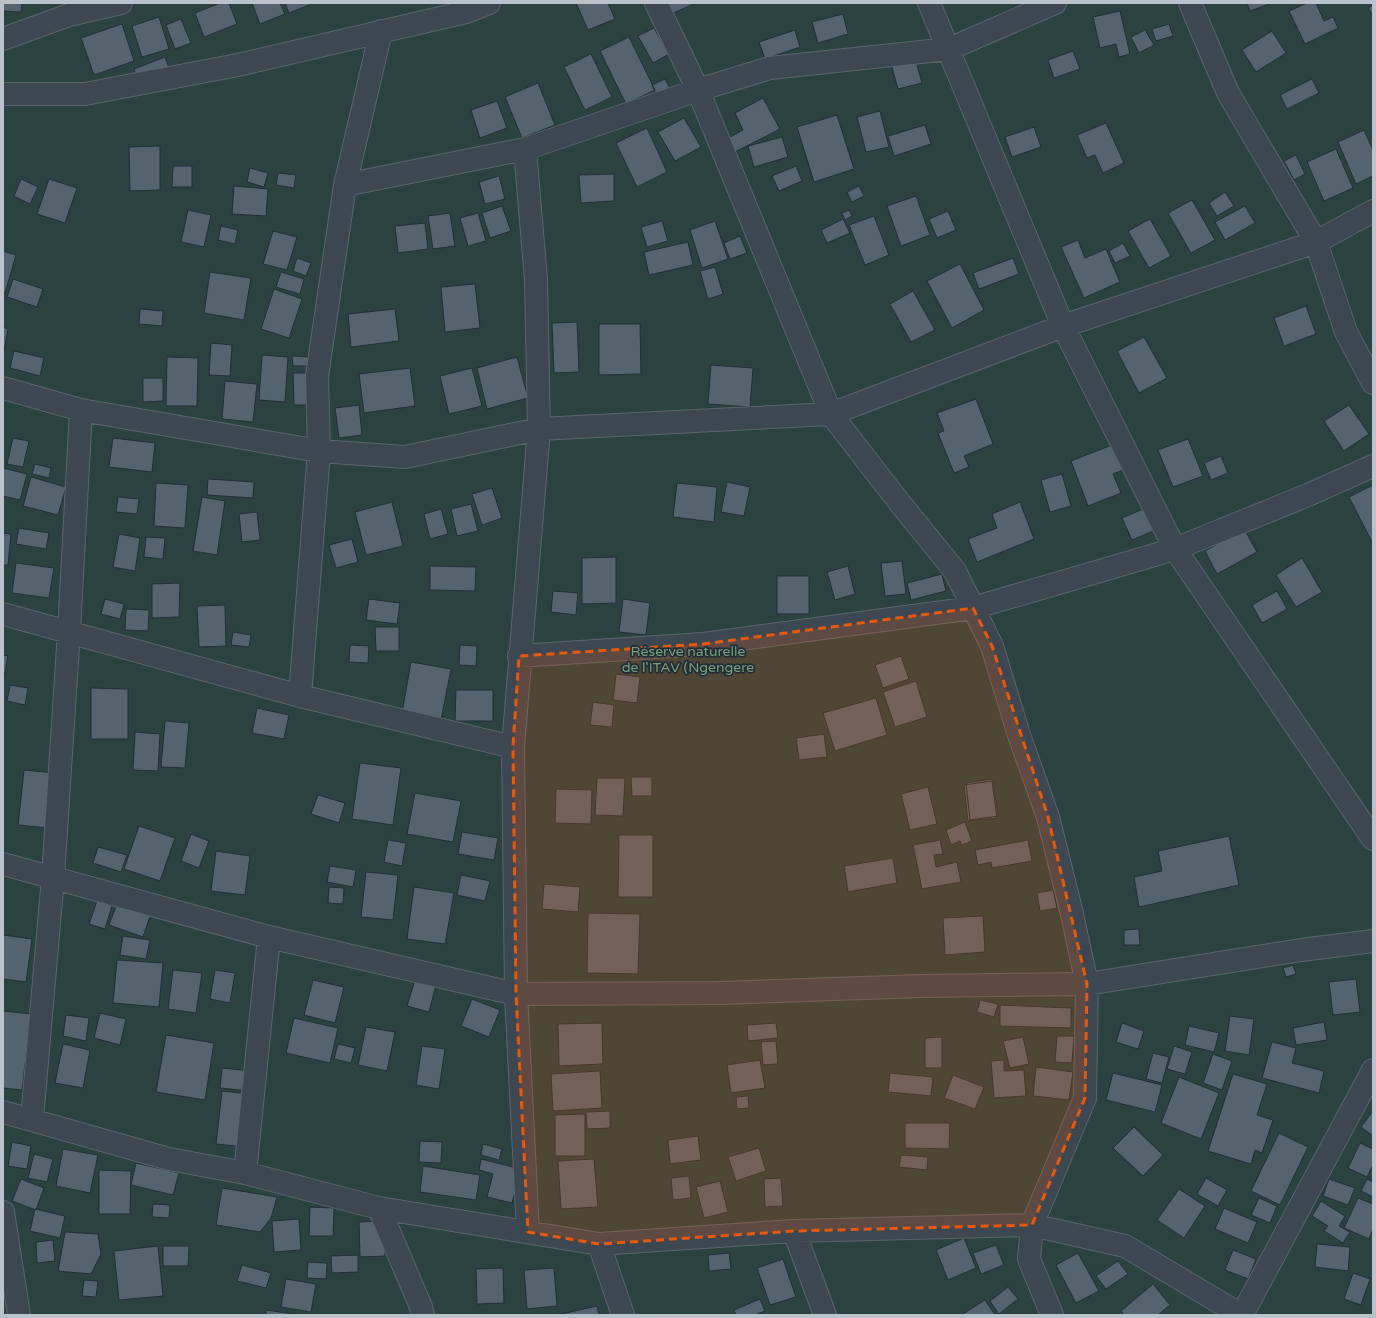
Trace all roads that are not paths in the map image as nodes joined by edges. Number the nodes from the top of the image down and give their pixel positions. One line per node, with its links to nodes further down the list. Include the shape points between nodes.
1 (121, 3): 7 (street)
2 (489, 3): 8 (street, via 466,12)
3 (656, 3): 11 (street)
4 (929, 3): 10 (street)
5 (1054, 3): 10 (street)
6 (1190, 3): 16 (street, via 1228,94)
7 (67, 9): 9 (street)
8 (381, 31): 12 (street, via 238,65 85,94); 14 (street)
9 (3, 39)
10 (949, 49): 11 (street, via 770,68); 17 (street)
11 (698, 90): 13 (street); 21 (street)
12 (3, 94)
13 (525, 149): 14 (street); 22 (street, via 536,280)
14 (345, 185): 23 (street, via 317,376)
15 (1373, 211): 16 (street)
16 (1316, 242): 17 (street); 18 (street, via 1346,332)
17 (1063, 326): 21 (street); 25 (street)
18 (1373, 383)
19 (3, 388): 20 (street)
20 (81, 410): 23 (street); 28 (street)
21 (831, 414): 22 (street); 26 (street, via 955,570)
22 (539, 429): 23 (street, via 405,457); 29 (street)
23 (319, 451): 30 (street)
24 (1373, 466): 25 (street)
25 (1175, 549): 26 (street); 32 (street)
26 (973, 608): 29 (street, via 703,644); 37 (street, via 992,646 1019,735 1048,817)
27 (3, 614): 28 (street)
28 (68, 631): 30 (street); 34 (street)
29 (520, 656): 31 (street)
30 (300, 696): 31 (street)
31 (513, 747): 38 (street)
32 (1373, 839)
33 (3, 864): 34 (street)
34 (53, 877): 35 (street); 41 (street)
35 (269, 938): 38 (street); 42 (street)
36 (1373, 941): 37 (street)
37 (1087, 984): 38 (street, via 720,993); 45 (street, via 1085,1098)
38 (516, 994): 47 (street)
39 (1373, 1070): 54 (street)
40 (3, 1112): 41 (street)
41 (32, 1119): 42 (street, via 169,1159)
42 (245, 1173): 43 (street)
43 (379, 1208): 47 (street); 50 (street)
44 (3, 1212): 49 (street)
45 (1032, 1225): 46 (street); 53 (street, via 1029,1259); 54 (street, via 1125,1246)
46 (794, 1231): 48 (street); 52 (street)
47 (528, 1232): 48 (street)
48 (599, 1244): 51 (street)
49 (19, 1315)
50 (423, 1315)
51 (623, 1315)
52 (825, 1315)
53 (1052, 1315)
54 (1241, 1315)

